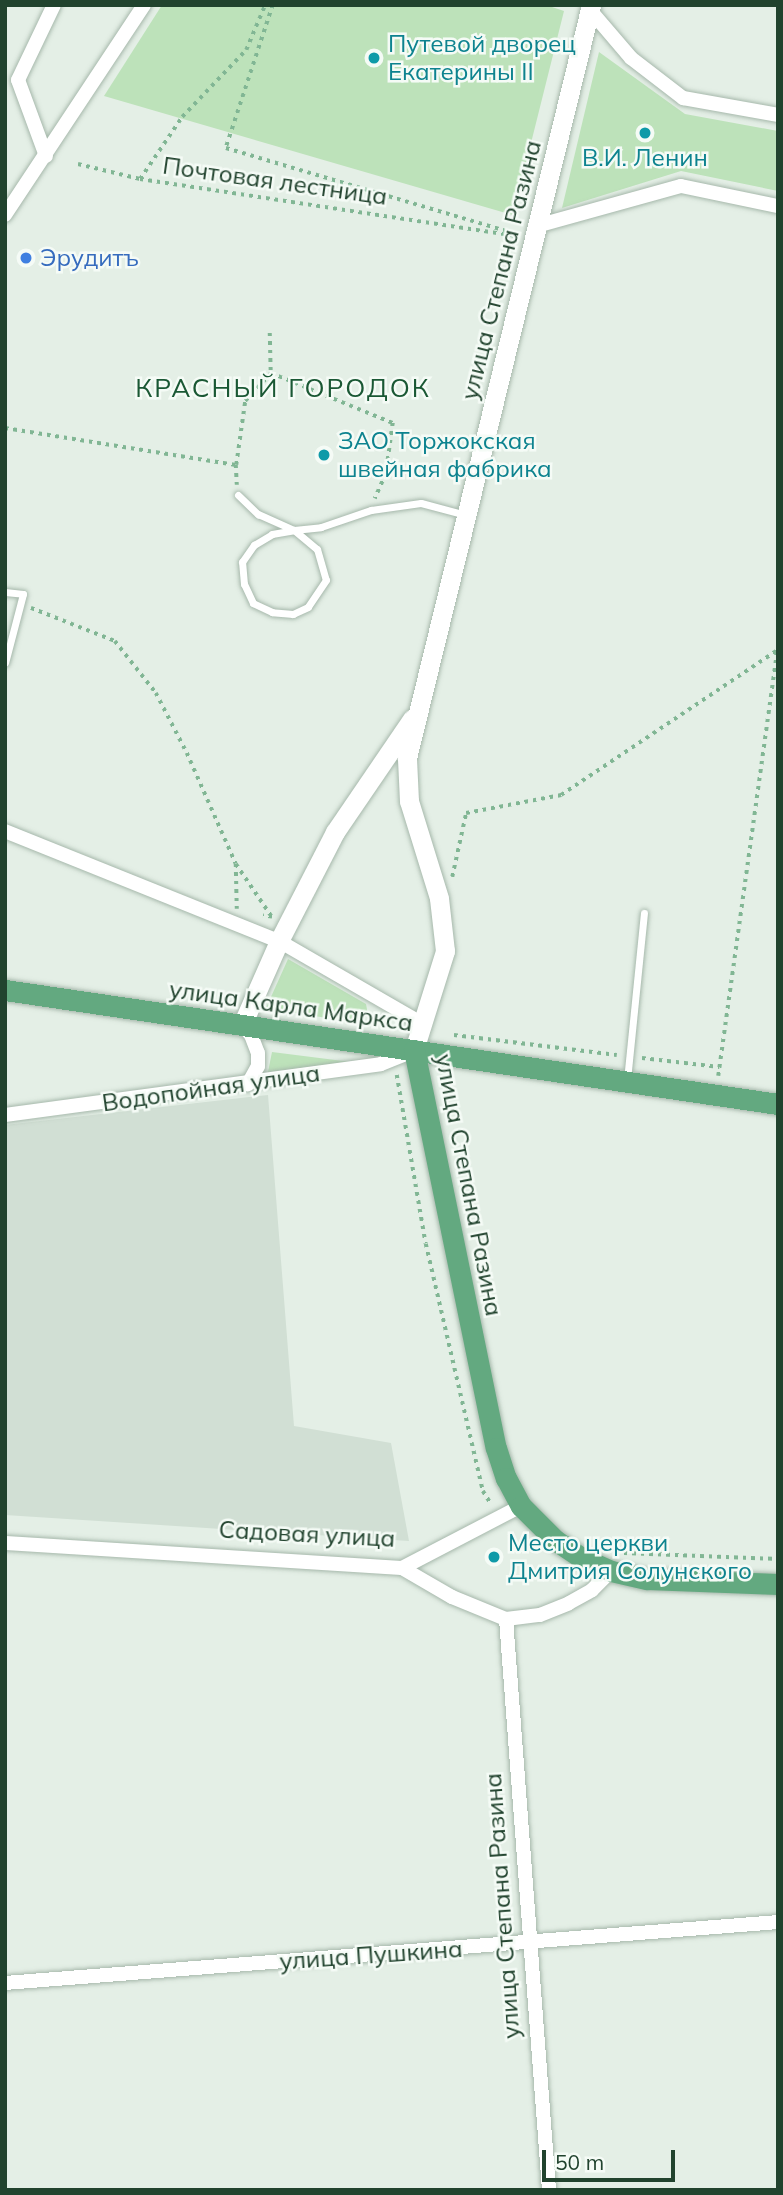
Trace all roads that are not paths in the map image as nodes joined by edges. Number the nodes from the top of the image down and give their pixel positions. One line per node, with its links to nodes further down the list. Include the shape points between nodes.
1 (54, 5): 5 (street, via 18,80)
2 (145, 5): 5 (street)
3 (587, 7): 4 (street, via 631,58 683,98); 8 (street, улица Степана Разина)
4 (778, 115)
5 (46, 156): 7 (street)
6 (778, 206): 8 (street, via 681,186)
7 (5, 215)
8 (540, 225): 10 (street, улица Степана Разина)
9 (238, 495): 11 (lane, via 258,514)
10 (467, 515): 11 (lane, via 421,503 371,510 321,527); 16 (street, улица Степана Разина)
11 (294, 530): 11 (lane, via 272,534 254,545 242,562 244,584 253,603 272,612 293,614 308,607 326,580 317,549)
12 (5, 592): 14 (lane, via 23,594)
13 (5, 624): 14 (lane)
14 (15, 625): 15 (lane)
15 (5, 663)
16 (418, 709): 19 (street, улица Степана Разина, via 335,832); 21 (street, улица Степана Разина, via 407,758 409,801 439,898 445,951)
17 (5, 831): 19 (street, улица Карла Маркса)
18 (643, 913): 24 (lane)
19 (279, 941): 21 (street, улица Карла Маркса); 22 (street, улица Степана Разина)
20 (5, 990): 22 (main road, улица Карла Маркса)
21 (423, 1024): 23 (street, улица Степана Разина)
22 (242, 1025): 23 (main road, улица Карла Маркса); 25 (street, via 255,1040 258,1053 258,1066)
23 (414, 1050): 24 (main road, улица Карла Маркса); 25 (street, Водопойная улица, via 380,1064); 28 (main road, улица Степана Разина, via 496,1448)
24 (627, 1081): 26 (main road, улица Карла Маркса)
25 (248, 1084): 27 (street, Водопойная улица)
26 (778, 1104)
27 (5, 1115)
28 (521, 1506): 30 (main road, via 555,1540 582,1558); 31 (street, Садовая улица)
29 (5, 1543): 31 (street, Садовая улица)
30 (616, 1562): 32 (main road, via 646,1578); 33 (street, via 592,1590 569,1603 540,1615)
31 (402, 1567): 33 (street, via 452,1597)
32 (778, 1584)
33 (506, 1619): 35 (street, улица Степана Разина)
34 (778, 1922): 35 (street, улица Пушкина)
35 (531, 1943): 36 (street, улица Пушкина); 37 (street, улица Степана Разина)
36 (5, 1983)
37 (549, 2190)

